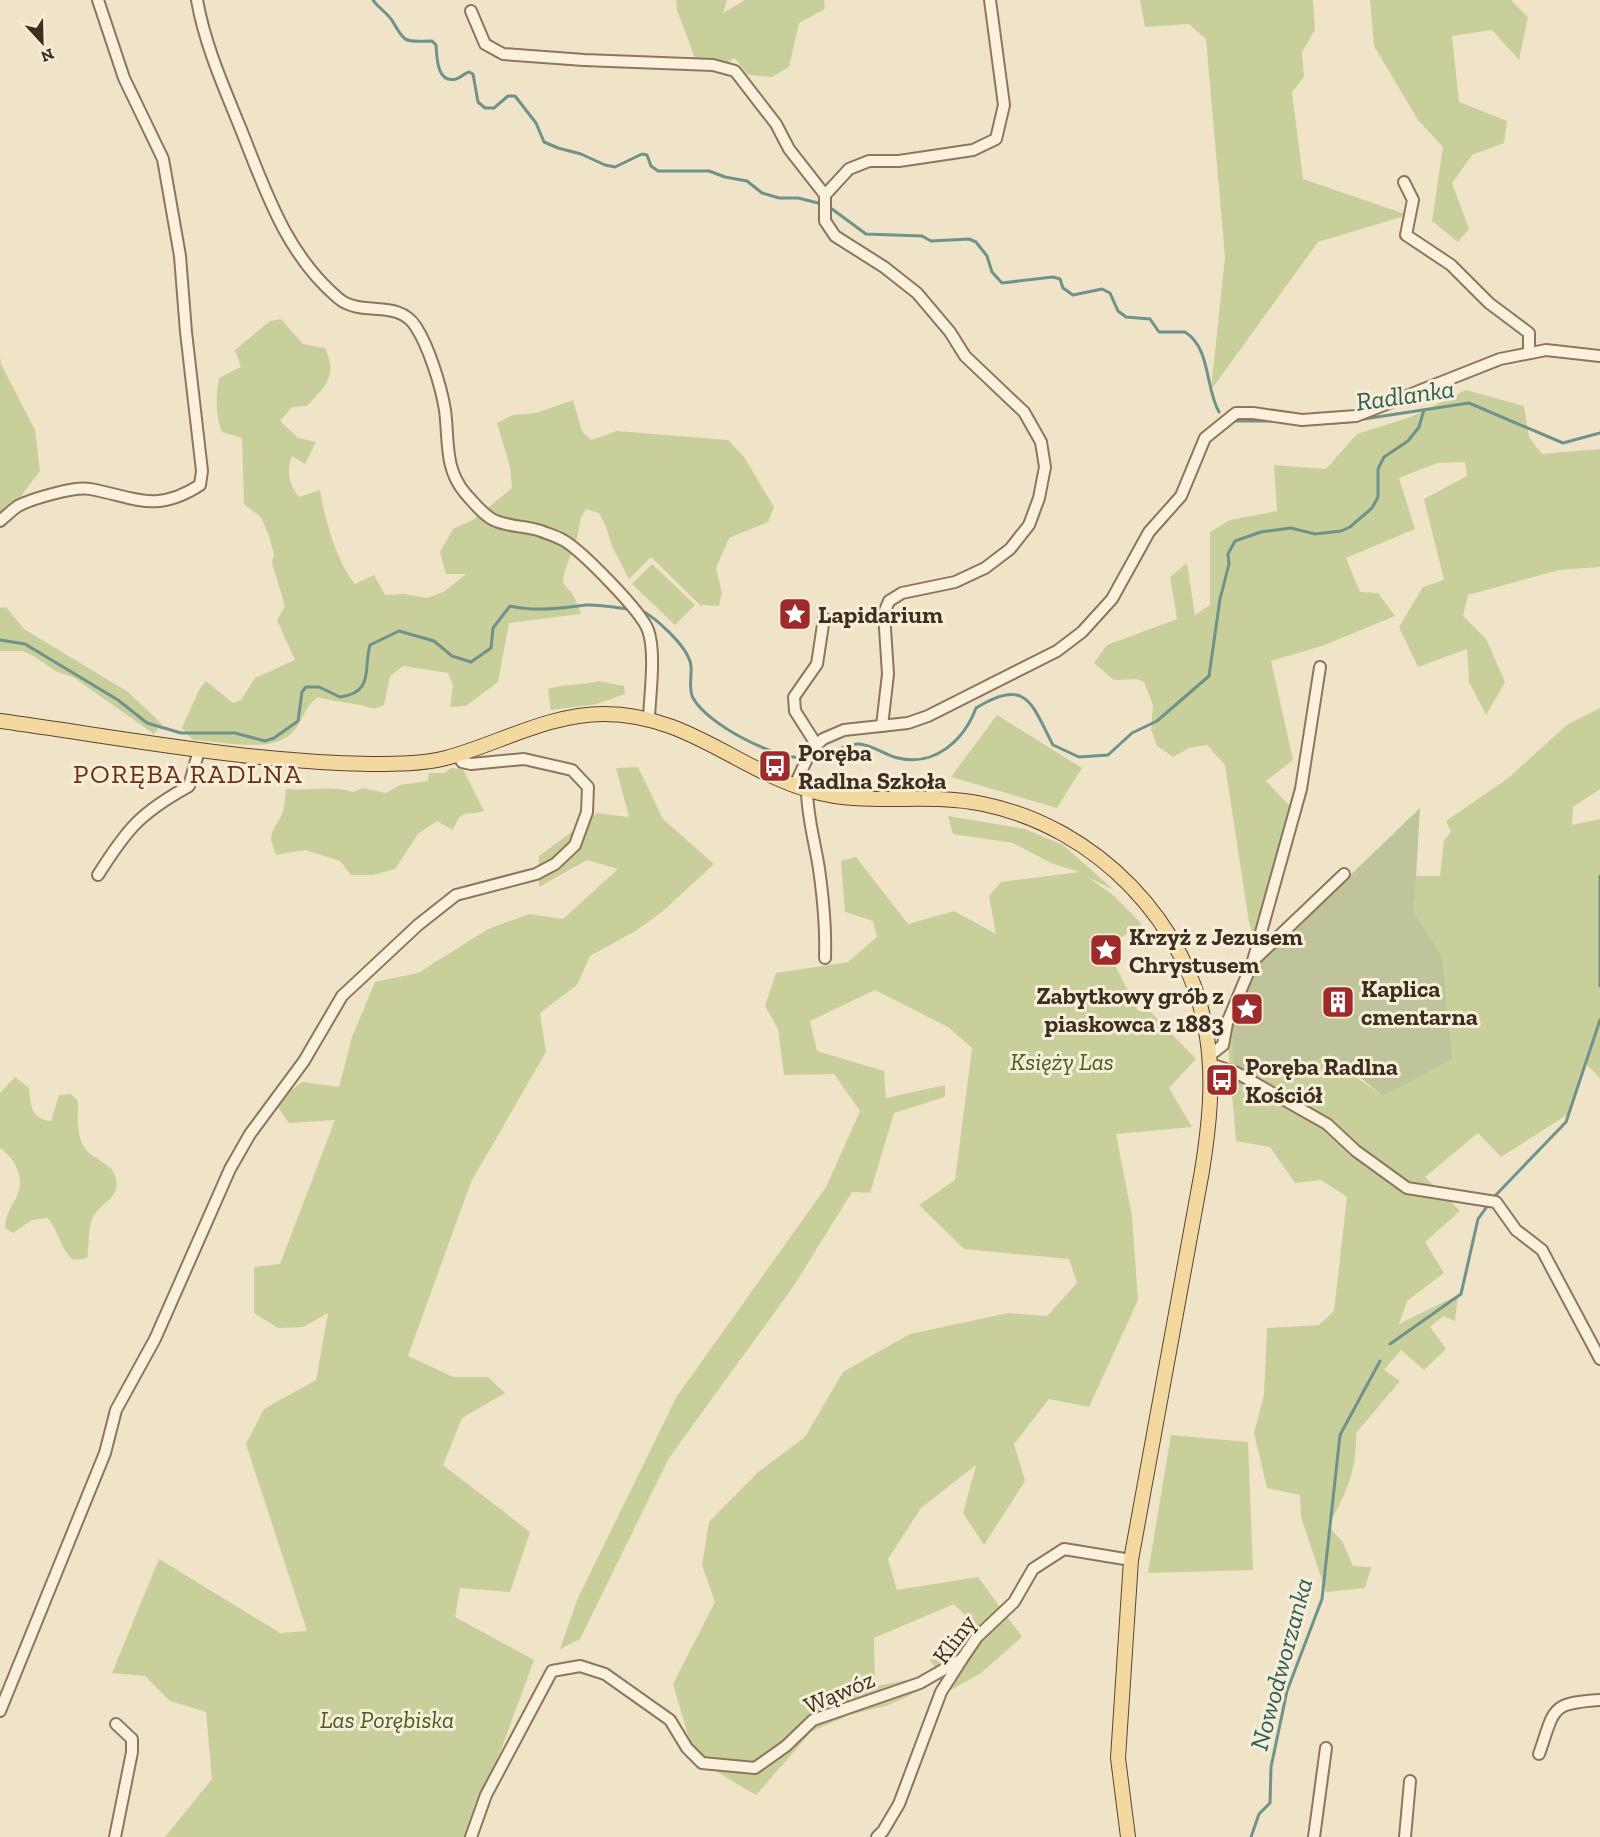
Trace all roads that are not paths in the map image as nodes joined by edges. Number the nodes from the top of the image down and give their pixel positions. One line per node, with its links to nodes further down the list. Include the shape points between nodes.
1 (98, 0): 9 (street, via 124,78 164,159 180,256 202,471 200,485 184,495 138,502 88,488 67,491 18,506)
2 (197, 0): 12 (street, via 213,61 265,192 291,244 305,264 347,304 407,314 424,341 444,408 450,467 457,483 495,521 529,526 563,540 639,615 649,632)
3 (990, 0): 6 (street, via 1004,105 996,139 973,150 899,161 868,161 849,169)
4 (471, 11): 6 (street, via 485,44 502,54 713,64 735,71)
5 (1404, 182): 7 (street, via 1413,200 1406,235 1451,265 1489,303 1529,333)
6 (825, 195): 14 (street, via 825,221 835,236 916,293 965,356 1024,412 1041,441 1045,467 1029,525 1010,549 955,582 902,593 889,601 884,613 888,674)
7 (1529, 353): 8 (street, via 1546,350); 14 (street, via 1500,359 1356,416 1302,420 1236,413 1205,438 1181,496 1149,532 1112,599 1082,632 1058,651 928,716)
8 (1600, 356)
9 (0, 521)
10 (824, 618): 15 (street, via 817,664 794,697 795,711)
11 (1320, 667): 22 (street, via 1300,789)
12 (649, 718): 17 (main road, via 599,714 561,719); 18 (main road, via 686,730)
13 (0, 722): 16 (main road)
14 (882, 726): 15 (street, via 844,730)
15 (813, 747): 18 (street, via 804,765)
16 (199, 750): 17 (main road, via 365,764 408,764); 20 (street, via 189,786 155,805 124,835)
17 (458, 754): 28 (street, via 462,762 471,764 524,759 572,770 588,787 587,812 575,845 555,864 536,874 456,895 418,925 342,996 304,1061 250,1134 230,1169 154,1339 116,1410 105,1453)
18 (801, 787): 21 (street, via 826,929); 23 (main road, via 838,796 984,804 1026,816 1075,841 1129,884 1172,939 1197,992)
19 (1344, 874): 22 (street)
20 (98, 875)
21 (825, 958)
22 (1253, 961): 23 (street, via 1227,1023 1223,1045)
23 (1210, 1060): 24 (street, via 1327,1124 1407,1188 1496,1202 1516,1230 1542,1250); 25 (main road, via 1210,1110 1203,1171)
24 (1600, 1359)
25 (1131, 1560): 26 (street, Kliny, via 1064,1549 1033,1569 1014,1602 977,1637); 36 (main road, via 1118,1758)
26 (962, 1659): 34 (street, Wąwóz, via 920,1683 813,1720 755,1768 702,1763 687,1748 670,1720 605,1674 580,1666 552,1671 486,1795); 35 (street, Kliny, via 941,1692 898,1804)
27 (1600, 1700): 31 (street, via 1560,1706 1554,1712)
28 (0, 1712)
29 (116, 1724): 33 (street, via 132,1739 132,1752)
30 (1326, 1748): 37 (street)
31 (1539, 1754)
32 (1410, 1781): 38 (street)
33 (116, 1837)
34 (471, 1837)
35 (877, 1837)
36 (1128, 1837)
37 (1314, 1837)
38 (1405, 1837)

